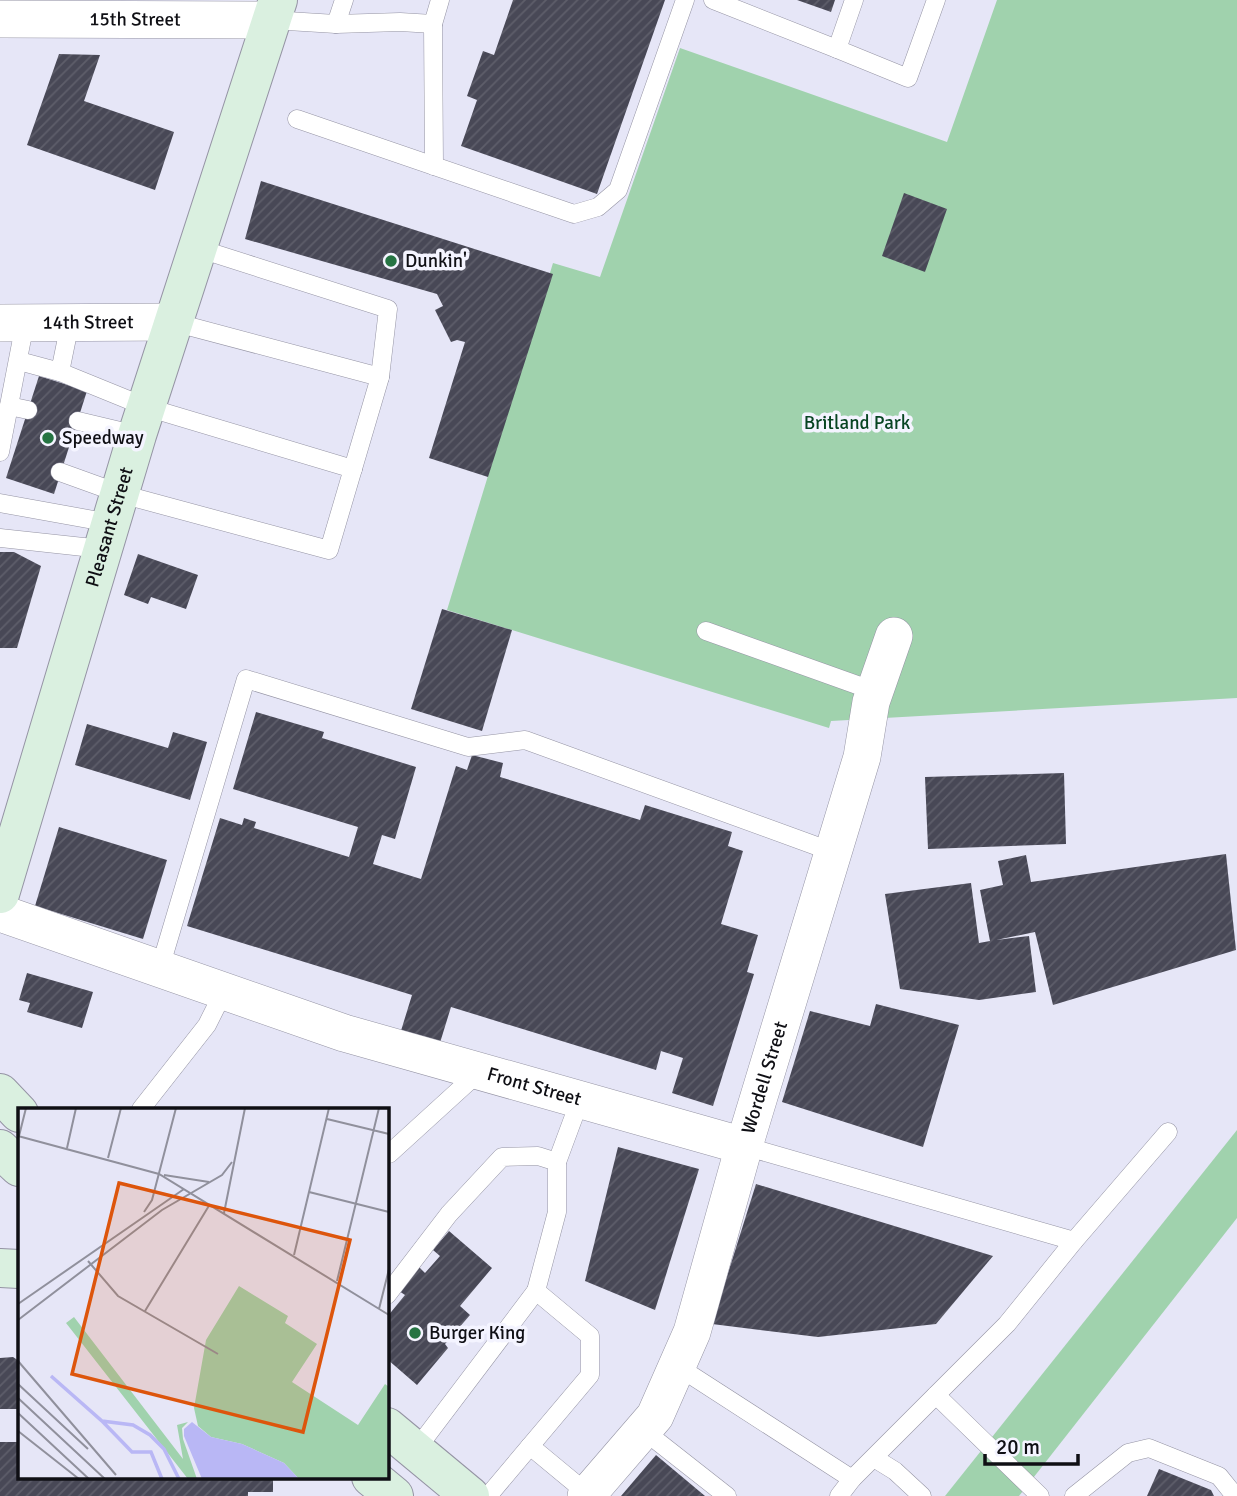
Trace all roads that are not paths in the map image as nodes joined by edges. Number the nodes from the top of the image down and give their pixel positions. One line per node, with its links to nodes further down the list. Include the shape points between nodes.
1 (344, 0): 10 (lane)
2 (440, 0): 11 (lane)
3 (685, 0): 14 (lane, via 618,190 598,207 574,214)
4 (713, 0): 12 (lane)
5 (854, 0): 12 (lane)
6 (936, 0): 12 (lane, via 908,78)
7 (59, 9): 8 (street, 15th Street); 9 (street, 15th Street)
8 (274, 10): 10 (lane); 15 (main road, Pleasant Street)
9 (0, 19)
10 (336, 24): 11 (lane)
11 (433, 24): 14 (lane)
12 (838, 48)
13 (297, 119): 14 (lane)
14 (434, 166)
15 (198, 248): 16 (main road, Pleasant Street); 21 (lane, via 388,309)
16 (173, 322): 18 (street, 14th Street); 21 (lane); 25 (main road, Pleasant Street)
17 (12, 323): 18 (street, 14th Street); 19 (lane)
18 (69, 323): 20 (lane)
19 (19, 361): 20 (lane); 22 (lane)
20 (60, 372): 25 (lane)
21 (380, 377): 27 (lane)
22 (9, 406): 23 (lane); 26 (lane)
23 (28, 410)
24 (78, 421): 25 (lane)
25 (142, 421): 27 (lane); 30 (main road, Pleasant Street)
26 (4, 453)
27 (353, 469): 30 (lane, via 329,550)
28 (61, 472): 30 (lane)
29 (0, 503): 30 (lane)
30 (111, 522): 31 (lane); 35 (main road, Pleasant Street)
31 (0, 538)
32 (706, 631): 34 (lane)
33 (894, 636): 34 (street, Wordell Street)
34 (874, 691): 36 (street, Wordell Street, via 862,757)
35 (12, 813): 37 (main road, Pleasant Street)
36 (833, 852): 39 (lane, via 524,740 468,747 246,679); 47 (street, Wordell Street)
37 (0, 894)
38 (0, 913): 39 (street, Front Street)
39 (160, 968): 40 (street, Front Street)
40 (224, 991): 41 (street, Front Street); 44 (lane, via 207,1026)
41 (480, 1071): 43 (street, Front Street); 49 (lane)
42 (0, 1093): 45 (main road)
43 (580, 1100): 47 (street, Front Street); 50 (lane)
44 (142, 1108)
45 (18, 1112)
46 (1168, 1132): 52 (lane)
47 (744, 1146): 52 (lane, Front Street); 57 (street, Wordell Street, via 692,1332)
48 (0, 1149): 51 (main road)
49 (388, 1154)
50 (557, 1162): 55 (lane, via 558,1212); 56 (lane, via 538,1156 502,1157 449,1214)
51 (18, 1166)
52 (1074, 1241): 58 (lane, via 1007,1324)
53 (0, 1268): 54 (main road)
54 (18, 1269)
55 (536, 1291): 60 (lane); 61 (lane, via 590,1336 590,1376)
56 (388, 1294)
57 (677, 1366): 59 (street, Wordell Street, via 655,1416); 64 (lane)
58 (936, 1395): 62 (lane); 72 (lane)
59 (643, 1430): 65 (street, Wordell Street); 69 (lane)
60 (401, 1439): 67 (main road)
61 (530, 1446): 65 (lane); 68 (lane)
62 (874, 1458): 64 (lane); 71 (lane)
63 (372, 1478): 66 (main road)
64 (852, 1479): 70 (lane)
65 (587, 1495)
66 (394, 1496)
67 (470, 1496)
68 (488, 1496)
69 (727, 1496)
70 (839, 1496)
71 (922, 1496)
72 (1040, 1496)
73 (1074, 1496): 74 (lane, via 1128,1453 1149,1448 1219,1476)
74 (1234, 1496)

